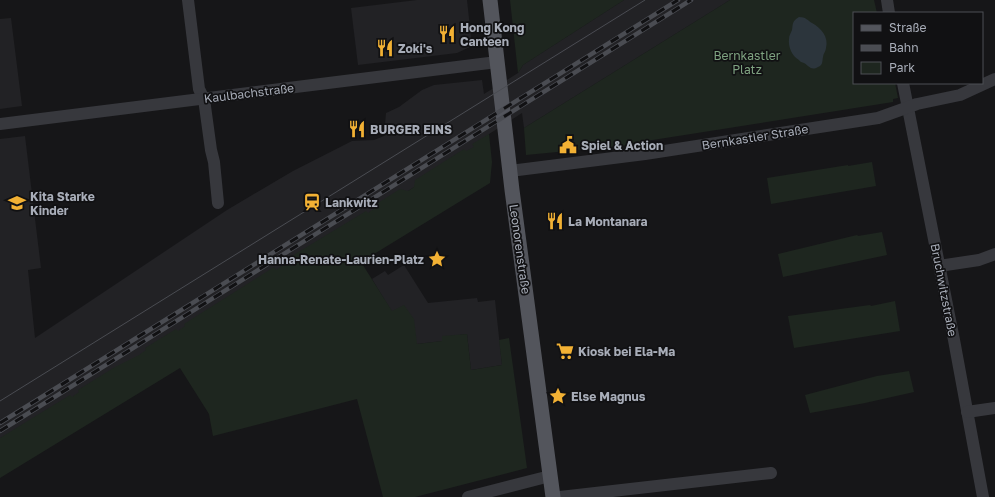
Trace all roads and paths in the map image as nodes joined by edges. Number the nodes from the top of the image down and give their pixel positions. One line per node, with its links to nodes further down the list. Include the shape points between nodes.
1 (188, 0): 8 (street, via 198,89)
2 (490, 0): 5 (main road, Leonorenstraße)
3 (887, 0): 4 (street)
4 (890, 12)
5 (497, 62): 8 (street, Kaulbachstraße); 11 (main road, Leonorenstraße)
6 (995, 79): 9 (street, Bernkastler Straße, via 960,95)
7 (903, 84): 9 (street, Bruchwitzstraße)
8 (204, 99): 10 (street, Kaulbachstraße); 12 (street)
9 (908, 108): 11 (street, Bernkastler Straße, via 878,118 645,154); 14 (street, Bruchwitzstraße)
10 (0, 124)
11 (510, 171): 18 (main road, Leonorenstraße)
12 (218, 203)
13 (995, 254): 14 (street, via 979,260)
14 (939, 266): 16 (street, Bruchwitzstraße)
15 (995, 408): 16 (street)
16 (967, 412): 22 (street, Bruchwitzstraße)
17 (771, 473): 21 (street)
18 (550, 476): 19 (street); 20 (main road, Leonorenstraße)
19 (468, 497)
20 (553, 497)
21 (560, 497)
22 (983, 497)

